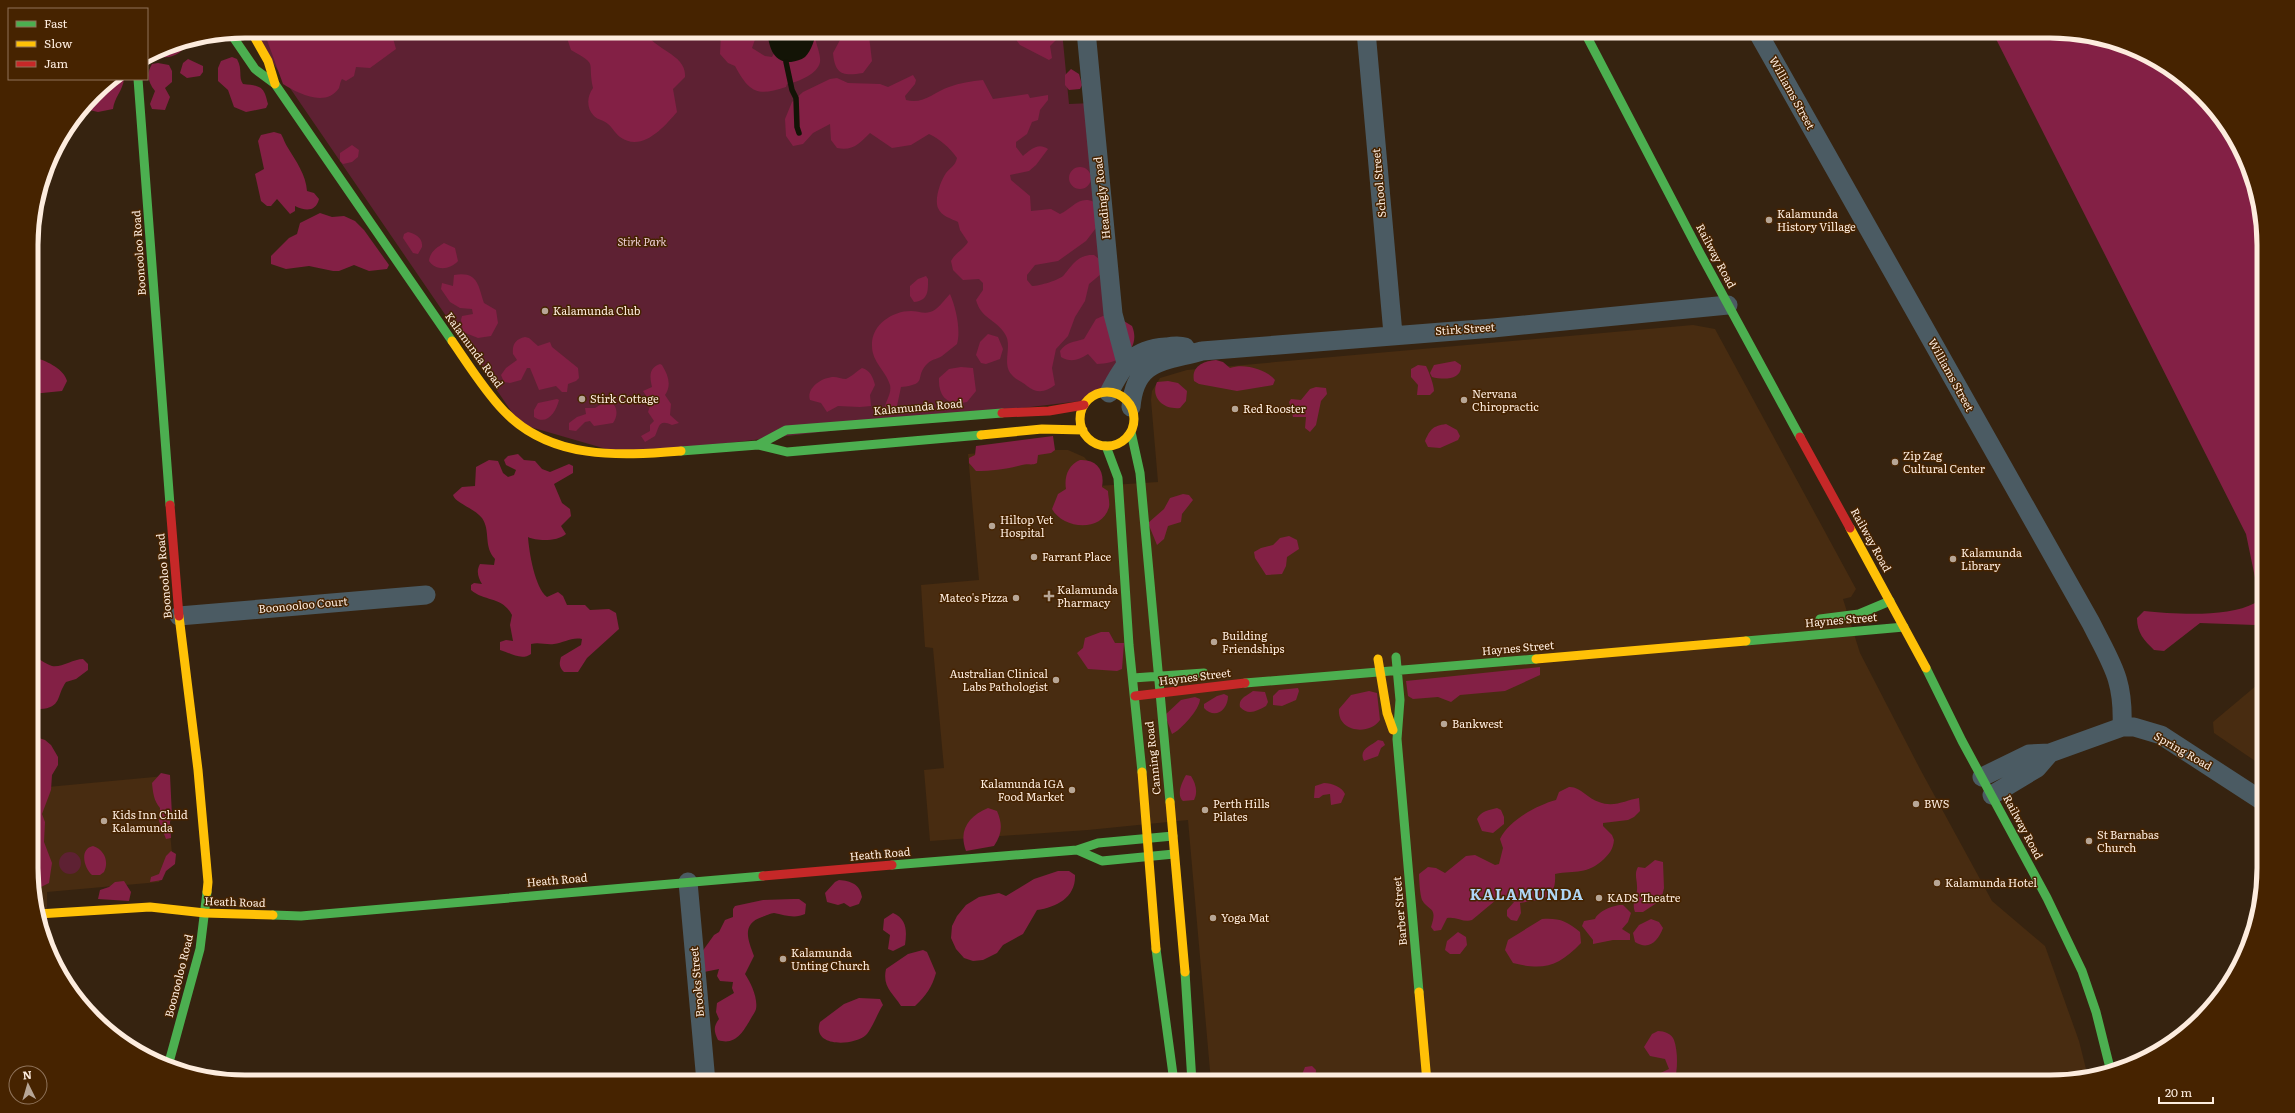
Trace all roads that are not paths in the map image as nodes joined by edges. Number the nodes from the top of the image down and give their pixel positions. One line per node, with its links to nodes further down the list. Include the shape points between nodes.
1 (234, 38): 8 (street, Kalamunda Road, via 255,69)
2 (255, 38): 8 (street, Kalamunda Road, via 268,61)
3 (1087, 38): 12 (street, Headingly Road, via 1113,314)
4 (1367, 38): 10 (street, School Street)
5 (1588, 38): 9 (street, Railway Road)
6 (1761, 38): 34 (street, Williams Street, via 2091,623 2119,681 2123,701)
7 (138, 80): 24 (street, Boonooloo Road)
8 (275, 84): 20 (street, Kalamunda Road, via 460,352 503,410 520,424 540,436 576,450 599,454 627,455)
9 (1728, 305): 10 (street, Stirk Street, via 1493,328); 23 (street, Railway Road)
10 (1393, 334): 11 (street, Stirk Street)
11 (1202, 351): 12 (street, Stirk Street, via 1181,346 1155,347 1136,354); 15 (street, Stirk Street, via 1163,360 1147,368 1132,391)
12 (1126, 363): 13 (street, Stirk Street)
13 (1109, 393): 14 (street, via 1094,396); 15 (street, via 1122,397)
14 (1084, 405): 16 (street, Kalamunda Road); 17 (street, via 1081,418)
15 (1131, 407): 19 (street, via 1134,415)
16 (974, 425): 17 (street, Kalamunda Road); 18 (street, Kalamunda Road); 18 (street, Kalamunda Road)
17 (1083, 430): 21 (street, via 1092,441)
18 (887, 432): 20 (street, Kalamunda Road, via 787,452); 20 (street, Kalamunda Road, via 786,430)
19 (1131, 432): 21 (street, via 1120,443); 30 (street, Canning Road, via 1140,473)
20 (758, 446)
21 (1106, 446): 31 (street, Canning Road, via 1118,478)
22 (426, 595): 24 (street, Boonooloo Court)
23 (1890, 601): 25 (street, Haynes Street, via 1859,614); 26 (street, Railway Road)
24 (179, 616): 46 (street, Boonooloo Road, via 206,844 208,882)
25 (1807, 621)
26 (1904, 626): 27 (street, Haynes Street, via 1795,632); 37 (street, Railway Road)
27 (1397, 670): 29 (street, Haynes Street); 29 (street, via 1400,655 1374,658); 35 (street, via 1400,700)
28 (1214, 672): 30 (street, Haynes Street)
29 (1379, 673): 32 (street, Haynes Street); 35 (street, via 1387,713)
30 (1157, 676): 31 (street, Haynes Street); 32 (street, Canning Road)
31 (1133, 678): 33 (street, Canning Road)
32 (1158, 693): 33 (street, Haynes Street); 40 (street, Canning Road)
33 (1135, 696): 41 (street, Canning Road)
34 (2122, 728): 36 (street, Spring Road); 39 (street, Spring Road, via 2134,727 2161,735)
35 (1397, 739): 53 (street, Barber Street)
36 (2050, 753): 37 (street, Spring Road, via 2029,754); 38 (street, Spring Road, via 2037,768)
37 (1982, 777): 38 (street, Railway Road)
38 (1992, 795): 49 (street, Railway Road, via 2047,898 2082,971 2096,1012)
39 (2257, 797)
40 (1172, 836): 41 (street, Heath Road); 43 (street, Canning Road)
41 (1146, 838): 42 (street, Heath Road, via 1098,842); 44 (street, Canning Road)
42 (1077, 850): 44 (street, Heath Road, via 1102,861); 45 (street, Heath Road)
43 (1174, 854): 44 (street, Heath Road); 52 (street, Canning Road, via 1178,932)
44 (1148, 857): 51 (street, Canning Road, via 1158,934 1157,962)
45 (688, 882): 46 (street, Heath Road, via 301,916); 50 (street, Brooks Street)
46 (205, 913): 47 (street, Heath Road, via 150,907); 48 (street, Boonooloo Road, via 200,949)
47 (43, 914)
48 (170, 1060)
49 (2110, 1066)
50 (705, 1075)
51 (1173, 1075)
52 (1191, 1075)
53 (1426, 1075)

